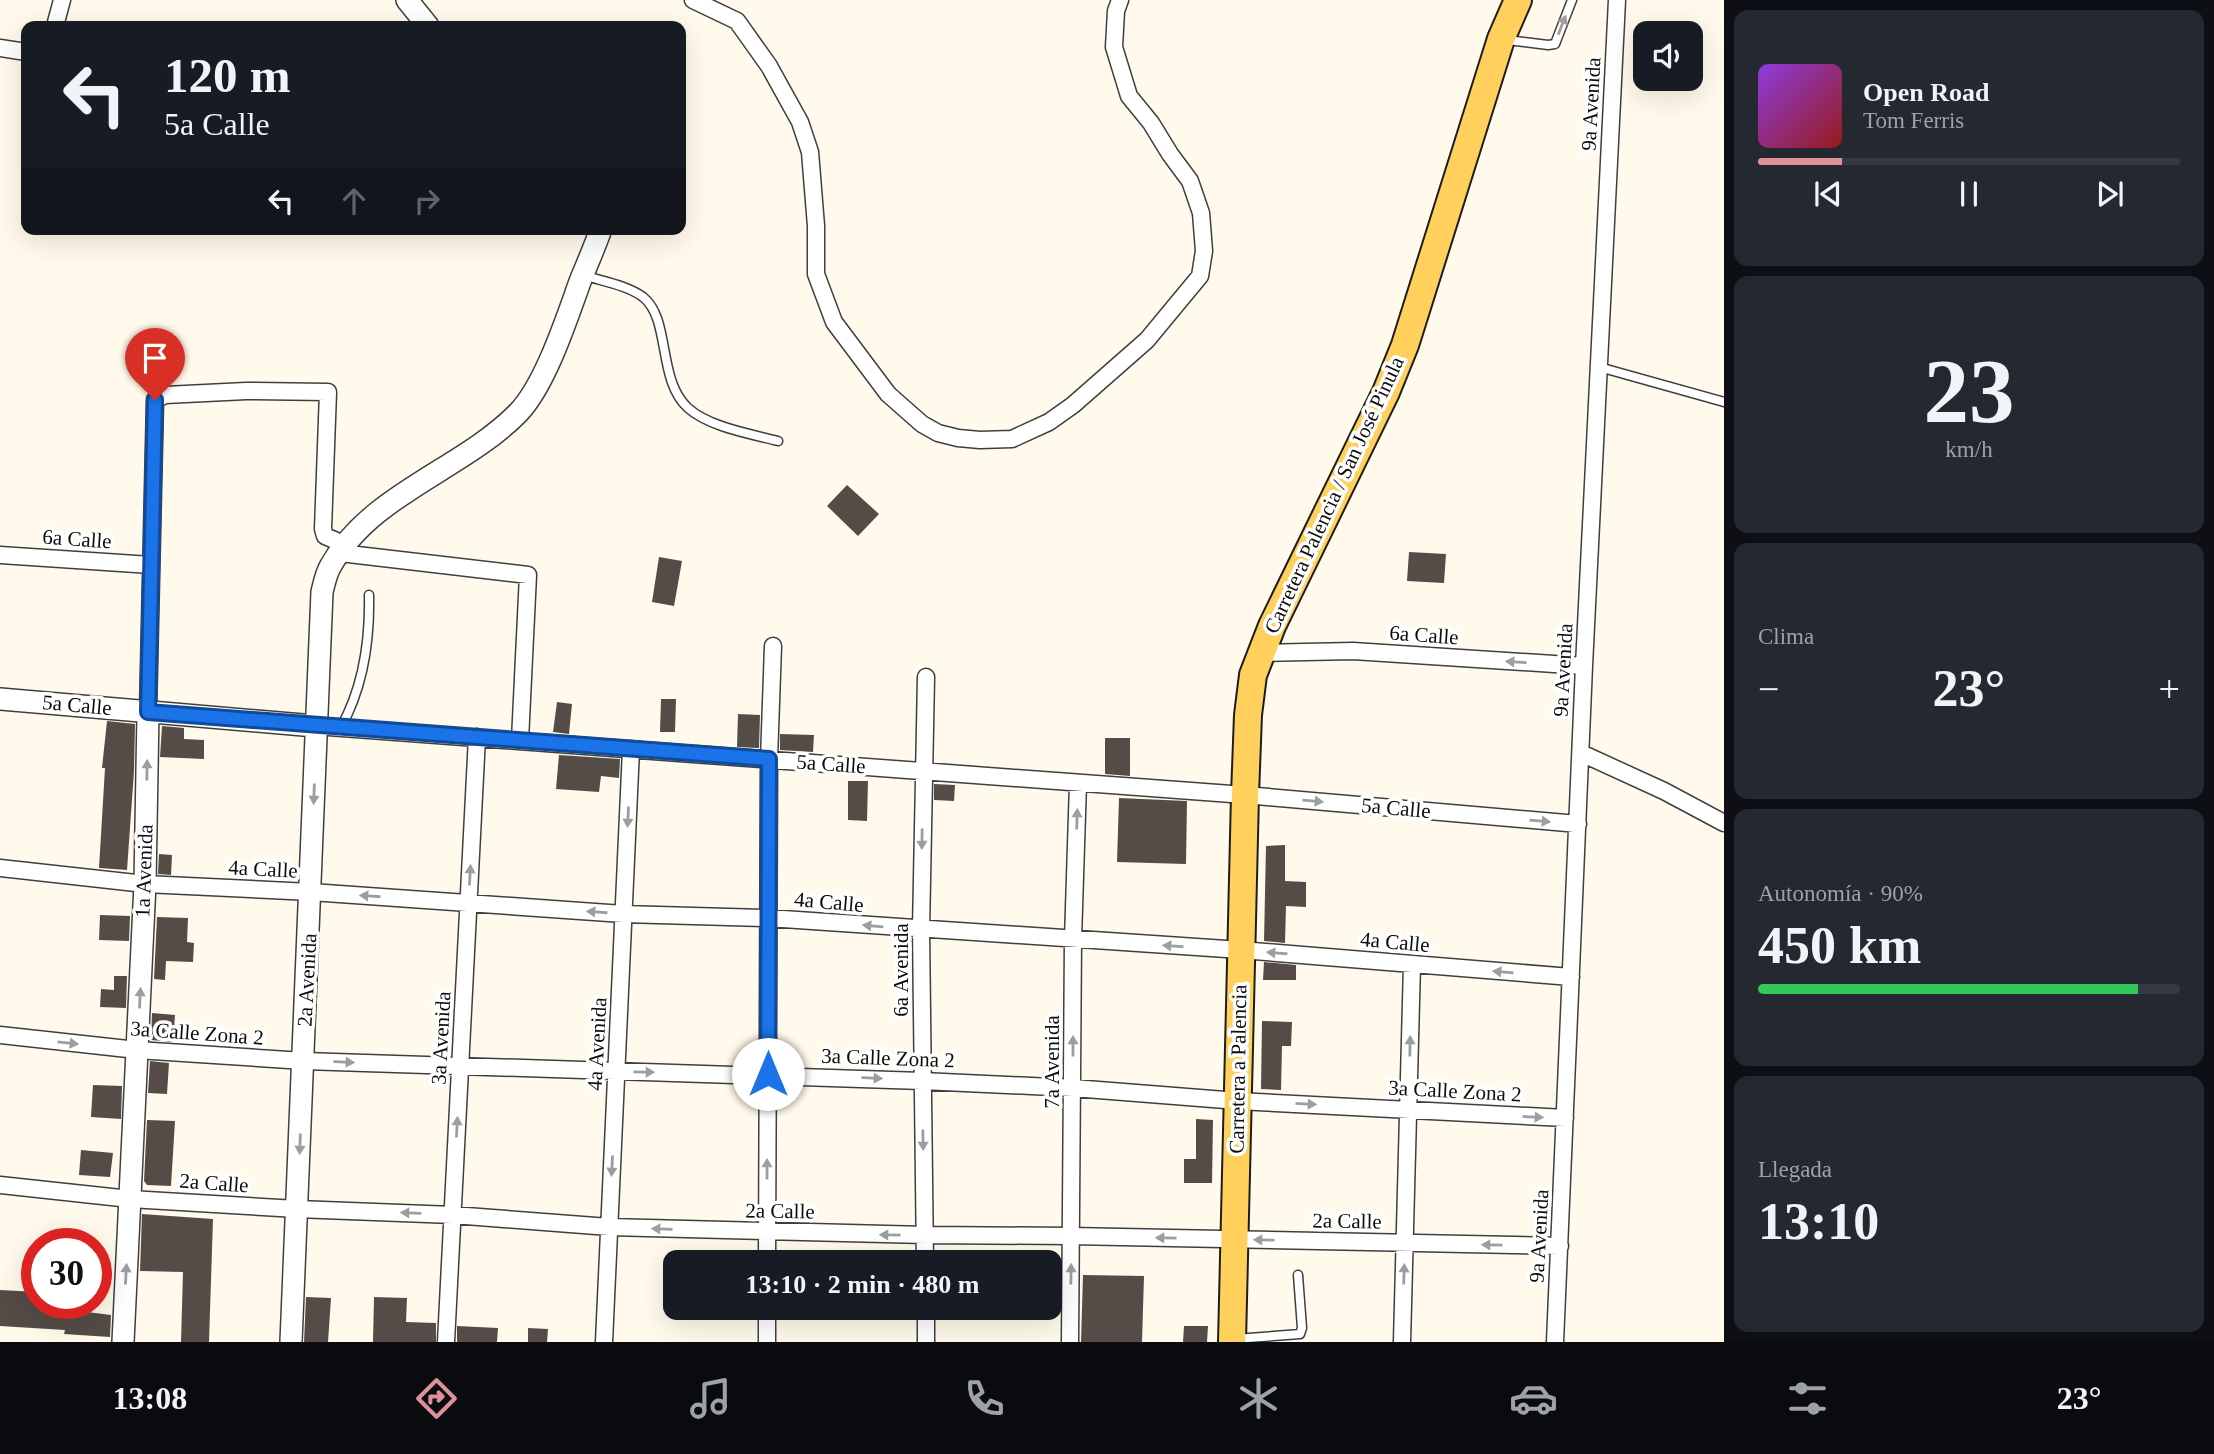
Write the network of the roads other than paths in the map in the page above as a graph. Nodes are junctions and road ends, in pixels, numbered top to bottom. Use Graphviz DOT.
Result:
graph roads {
  1 [pos="62,0"];
  2 [pos="407,0"];
  3 [pos="693,0"];
  4 [pos="1120,0"];
  5 [pos="1518,0"];
  6 [pos="1572,0"];
  7 [pos="1617,0"];
  8 [pos="56,21"];
  9 [pos="424,21"];
  10 [pos="1500,39"];
  11 [pos="0,48"];
  12 [pos="21,51"];
  13 [pos="599,235"];
  14 [pos="583,275"];
  15 [pos="1599,367"];
  16 [pos="1724,402"];
  17 [pos="778,441"];
  18 [pos="343,549"];
  19 [pos="0,555"];
  20 [pos="150,565"];
  21 [pos="369,595"];
  22 [pos="773,646"];
  23 [pos="1261,653"];
  24 [pos="1584,666"];
  25 [pos="926,677"];
  26 [pos="0,699"];
  27 [pos="148,712"];
  28 [pos="316,726"];
  29 [pos="341,727"];
  30 [pos="477,737"];
  31 [pos="520,740"];
  32 [pos="631,749"];
  33 [pos="1581,753"];
  34 [pos="769,759"];
  35 [pos="923,771"];
  36 [pos="1078,783"];
  37 [pos="1245,795"];
  38 [pos="1724,823"];
  39 [pos="1578,824"];
  40 [pos="0,868"];
  41 [pos="145,884"];
  42 [pos="311,892"];
  43 [pos="469,903"];
  44 [pos="623,914"];
  45 [pos="768,918"];
  46 [pos="922,930"];
  47 [pos="1073,939"];
  48 [pos="1241,950"];
  49 [pos="1412,964"];
  50 [pos="1571,977"];
  51 [pos="0,1035"];
  52 [pos="137,1050"];
  53 [pos="303,1061"];
  54 [pos="460,1066"];
  55 [pos="617,1071"];
  56 [pos="768,1074"];
  57 [pos="922,1081"];
  58 [pos="1073,1088"];
  59 [pos="1238,1101"];
  60 [pos="1408,1110"];
  61 [pos="1565,1118"];
  62 [pos="0,1185"];
  63 [pos="130,1199"];
  64 [pos="297,1209"];
  65 [pos="453,1215"];
  66 [pos="609,1227"];
  67 [pos="767,1232"];
  68 [pos="925,1235"];
  69 [pos="1071,1236"];
  70 [pos="1234,1240"];
  71 [pos="1405,1243"];
  72 [pos="1560,1246"];
  73 [pos="767,1250"];
  74 [pos="925,1250"];
  75 [pos="1298,1275"];
  76 [pos="767,1320"];
  77 [pos="926,1320"];
  78 [pos="1232,1341"];
  79 [pos="123,1342"];
  80 [pos="291,1342"];
  81 [pos="446,1342"];
  82 [pos="604,1342"];
  83 [pos="767,1342"];
  84 [pos="926,1342"];
  85 [pos="1070,1342"];
  86 [pos="1402,1342"];
  87 [pos="1555,1342"];
  1 -- 8 [label="street"];
  2 -- 9 [label="street"];
  3 -- 4 [label="street"];
  5 -- 10 [label="main road, Carretera Palencia / San José Pinula"];
  10 -- 6 [label="lane, one-way"];
  7 -- 15 [label="street, 9a Avenida"];
  10 -- 23 [label="main road, Carretera Palencia / San José Pinula"];
  11 -- 12 [label="street"];
  13 -- 14 [label="street, 2a Avenida"];
  14 -- 17 [label="lane"];
  14 -- 18 [label="street, 2a Avenida"];
  15 -- 16 [label="lane"];
  15 -- 24 [label="street, 9a Avenida"];
  18 -- 20 [label="street, 1a Avenida"];
  18 -- 28 [label="street, 2a Avenida"];
  18 -- 31 [label="street"];
  19 -- 20 [label="street, 6a Calle"];
  20 -- 27 [label="street, 1a Avenida"];
  21 -- 29 [label="lane"];
  22 -- 34 [label="street"];
  24 -- 23 [label="street, 6a Calle, one-way"];
  23 -- 37 [label="main road, Carretera Palencia / San José Pinula"];
  24 -- 33 [label="street, 9a Avenida"];
  25 -- 35 [label="street, 6a Avenida"];
  26 -- 27 [label="street, 5a Calle"];
  27 -- 28 [label="street, 5a Calle"];
  41 -- 27 [label="street, 1a Avenida, one-way"];
  28 -- 29 [label="street, 5a Calle"];
  28 -- 42 [label="street, 2a Avenida, one-way"];
  29 -- 30 [label="street, 5a Calle"];
  30 -- 31 [label="street, 5a Calle"];
  43 -- 30 [label="street, 3a Avenida, one-way"];
  31 -- 32 [label="street, 5a Calle"];
  32 -- 34 [label="street, 5a Calle"];
  32 -- 44 [label="street, 4a Avenida, one-way"];
  33 -- 38 [label="street"];
  33 -- 39 [label="street, 9a Avenida"];
  34 -- 35 [label="street, 5a Calle"];
  34 -- 45 [label="street"];
  35 -- 36 [label="street, 5a Calle"];
  35 -- 46 [label="street, 6a Avenida, one-way"];
  36 -- 37 [label="street, 5a Calle"];
  47 -- 36 [label="street, 7a Avenida, one-way"];
  37 -- 39 [label="street, 5a Calle, one-way"];
  37 -- 48 [label="main road, Carretera a Palencia"];
  39 -- 50 [label="street, 9a Avenida"];
  40 -- 41 [label="street, 4a Calle"];
  41 -- 42 [label="street, 4a Calle"];
  52 -- 41 [label="street, 1a Avenida, one-way"];
  43 -- 42 [label="street, 4a Calle, one-way"];
  42 -- 53 [label="street, 2a Avenida"];
  44 -- 43 [label="street, 4a Calle, one-way"];
  43 -- 54 [label="street, 3a Avenida"];
  44 -- 45 [label="street, 4a Calle"];
  44 -- 55 [label="street, 4a Avenida"];
  46 -- 45 [label="street, 4a Calle, one-way"];
  45 -- 56 [label="street"];
  46 -- 47 [label="street, 4a Calle"];
  46 -- 57 [label="street, 6a Avenida"];
  48 -- 47 [label="street, 4a Calle, one-way"];
  58 -- 47 [label="street, 7a Avenida, one-way"];
  49 -- 48 [label="street, 4a Calle, one-way"];
  48 -- 59 [label="main road, Carretera a Palencia"];
  50 -- 49 [label="street, 4a Calle, one-way"];
  60 -- 49 [label="street, one-way"];
  50 -- 61 [label="street, 9a Avenida"];
  51 -- 52 [label="street, 3a Calle Zona 2, one-way"];
  52 -- 53 [label="street, 3a Calle Zona 2"];
  52 -- 63 [label="street, 1a Avenida"];
  53 -- 54 [label="street, 3a Calle Zona 2, one-way"];
  53 -- 64 [label="street, 2a Avenida, one-way"];
  54 -- 55 [label="street, 3a Calle Zona 2"];
  65 -- 54 [label="street, 3a Avenida, one-way"];
  55 -- 56 [label="street, 3a Calle Zona 2, one-way"];
  55 -- 66 [label="street, 4a Avenida, one-way"];
  56 -- 57 [label="street, 3a Calle Zona 2, one-way"];
  67 -- 56 [label="street, one-way"];
  57 -- 58 [label="street, 3a Calle Zona 2"];
  57 -- 68 [label="street, 6a Avenida, one-way"];
  58 -- 59 [label="street, 3a Calle Zona 2"];
  58 -- 69 [label="street, 7a Avenida"];
  59 -- 60 [label="street, 3a Calle Zona 2, one-way"];
  59 -- 70 [label="main road, Carretera a Palencia"];
  60 -- 61 [label="street, 3a Calle Zona 2, one-way"];
  60 -- 71 [label="street"];
  61 -- 72 [label="street, 9a Avenida"];
  62 -- 63 [label="street, 2a Calle"];
  63 -- 64 [label="street, 2a Calle"];
  79 -- 63 [label="street, 1a Avenida, one-way"];
  65 -- 64 [label="street, 2a Calle, one-way"];
  64 -- 80 [label="street, 2a Avenida"];
  65 -- 66 [label="street, 2a Calle"];
  65 -- 81 [label="street, 3a Avenida"];
  67 -- 66 [label="street, 2a Calle, one-way"];
  66 -- 82 [label="street, 4a Avenida"];
  68 -- 67 [label="street, 2a Calle, one-way"];
  67 -- 73 [label="street"];
  68 -- 69 [label="street, 2a Calle"];
  68 -- 74 [label="street, 6a Avenida"];
  70 -- 69 [label="street, 2a Calle, one-way"];
  85 -- 69 [label="street, 7a Avenida, one-way"];
  71 -- 70 [label="street, 2a Calle, one-way"];
  70 -- 78 [label="main road, Carretera a Palencia"];
  72 -- 71 [label="street, 2a Calle, one-way"];
  86 -- 71 [label="street, one-way"];
  72 -- 87 [label="street, 9a Avenida"];
  75 -- 78 [label="lane"];
  76 -- 83 [label="street"];
  77 -- 84 [label="street"];
}
